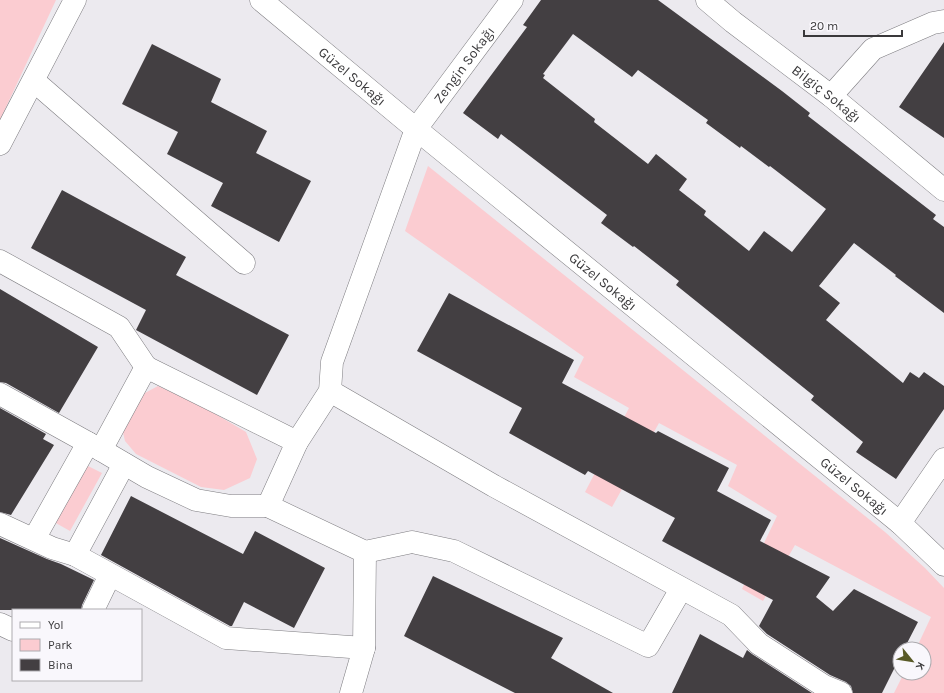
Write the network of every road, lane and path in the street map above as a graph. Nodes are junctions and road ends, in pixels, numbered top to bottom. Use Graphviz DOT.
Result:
graph roads {
  1 [pos="75,0"];
  2 [pos="261,0"];
  3 [pos="512,0"];
  4 [pos="707,0"];
  5 [pos="944,21"];
  6 [pos="34,81"];
  7 [pos="831,96"];
  8 [pos="416,129"];
  9 [pos="0,144"];
  10 [pos="944,190"];
  11 [pos="0,261"];
  12 [pos="244,263"];
  13 [pos="146,367"];
  14 [pos="330,391"];
  15 [pos="0,394"];
  16 [pos="297,442"];
  17 [pos="95,447"];
  18 [pos="944,459"];
  19 [pos="124,464"];
  20 [pos="268,506"];
  21 [pos="900,523"];
  22 [pos="0,524"];
  23 [pos="34,539"];
  24 [pos="365,552"];
  25 [pos="75,555"];
  26 [pos="944,565"];
  27 [pos="110,575"];
  28 [pos="681,588"];
  29 [pos="93,609"];
  30 [pos="0,624"];
  31 [pos="12,630"];
  32 [pos="364,648"];
  33 [pos="351,693"];
  34 [pos="841,693"];
  1 -- 6 [label="street"];
  2 -- 8 [label="street, Güzel Sokağı"];
  3 -- 8 [label="street, Zengin Sokağı"];
  4 -- 7 [label="street, Bilgiç Sokağı"];
  5 -- 7 [label="street"];
  6 -- 9 [label="street"];
  6 -- 12 [label="street"];
  7 -- 10 [label="street, Bilgiç Sokağı"];
  8 -- 14 [label="street, Zengin Sokağı"];
  8 -- 21 [label="street, Güzel Sokağı"];
  11 -- 13 [label="street"];
  13 -- 16 [label="street"];
  13 -- 17 [label="street"];
  14 -- 16 [label="street"];
  14 -- 28 [label="street"];
  15 -- 17 [label="street"];
  16 -- 20 [label="street"];
  17 -- 19 [label="street"];
  17 -- 23 [label="street"];
  18 -- 21 [label="street"];
  19 -- 20 [label="street"];
  19 -- 25 [label="street"];
  20 -- 24 [label="street"];
  21 -- 26 [label="street, Güzel Sokağı"];
  22 -- 23 [label="street"];
  23 -- 25 [label="street"];
  24 -- 28 [label="street"];
  24 -- 32 [label="street"];
  25 -- 27 [label="street"];
  27 -- 29 [label="street"];
  27 -- 32 [label="street"];
  28 -- 34 [label="street"];
  30 -- 31 [label="street"];
  32 -- 33 [label="street"];
}
